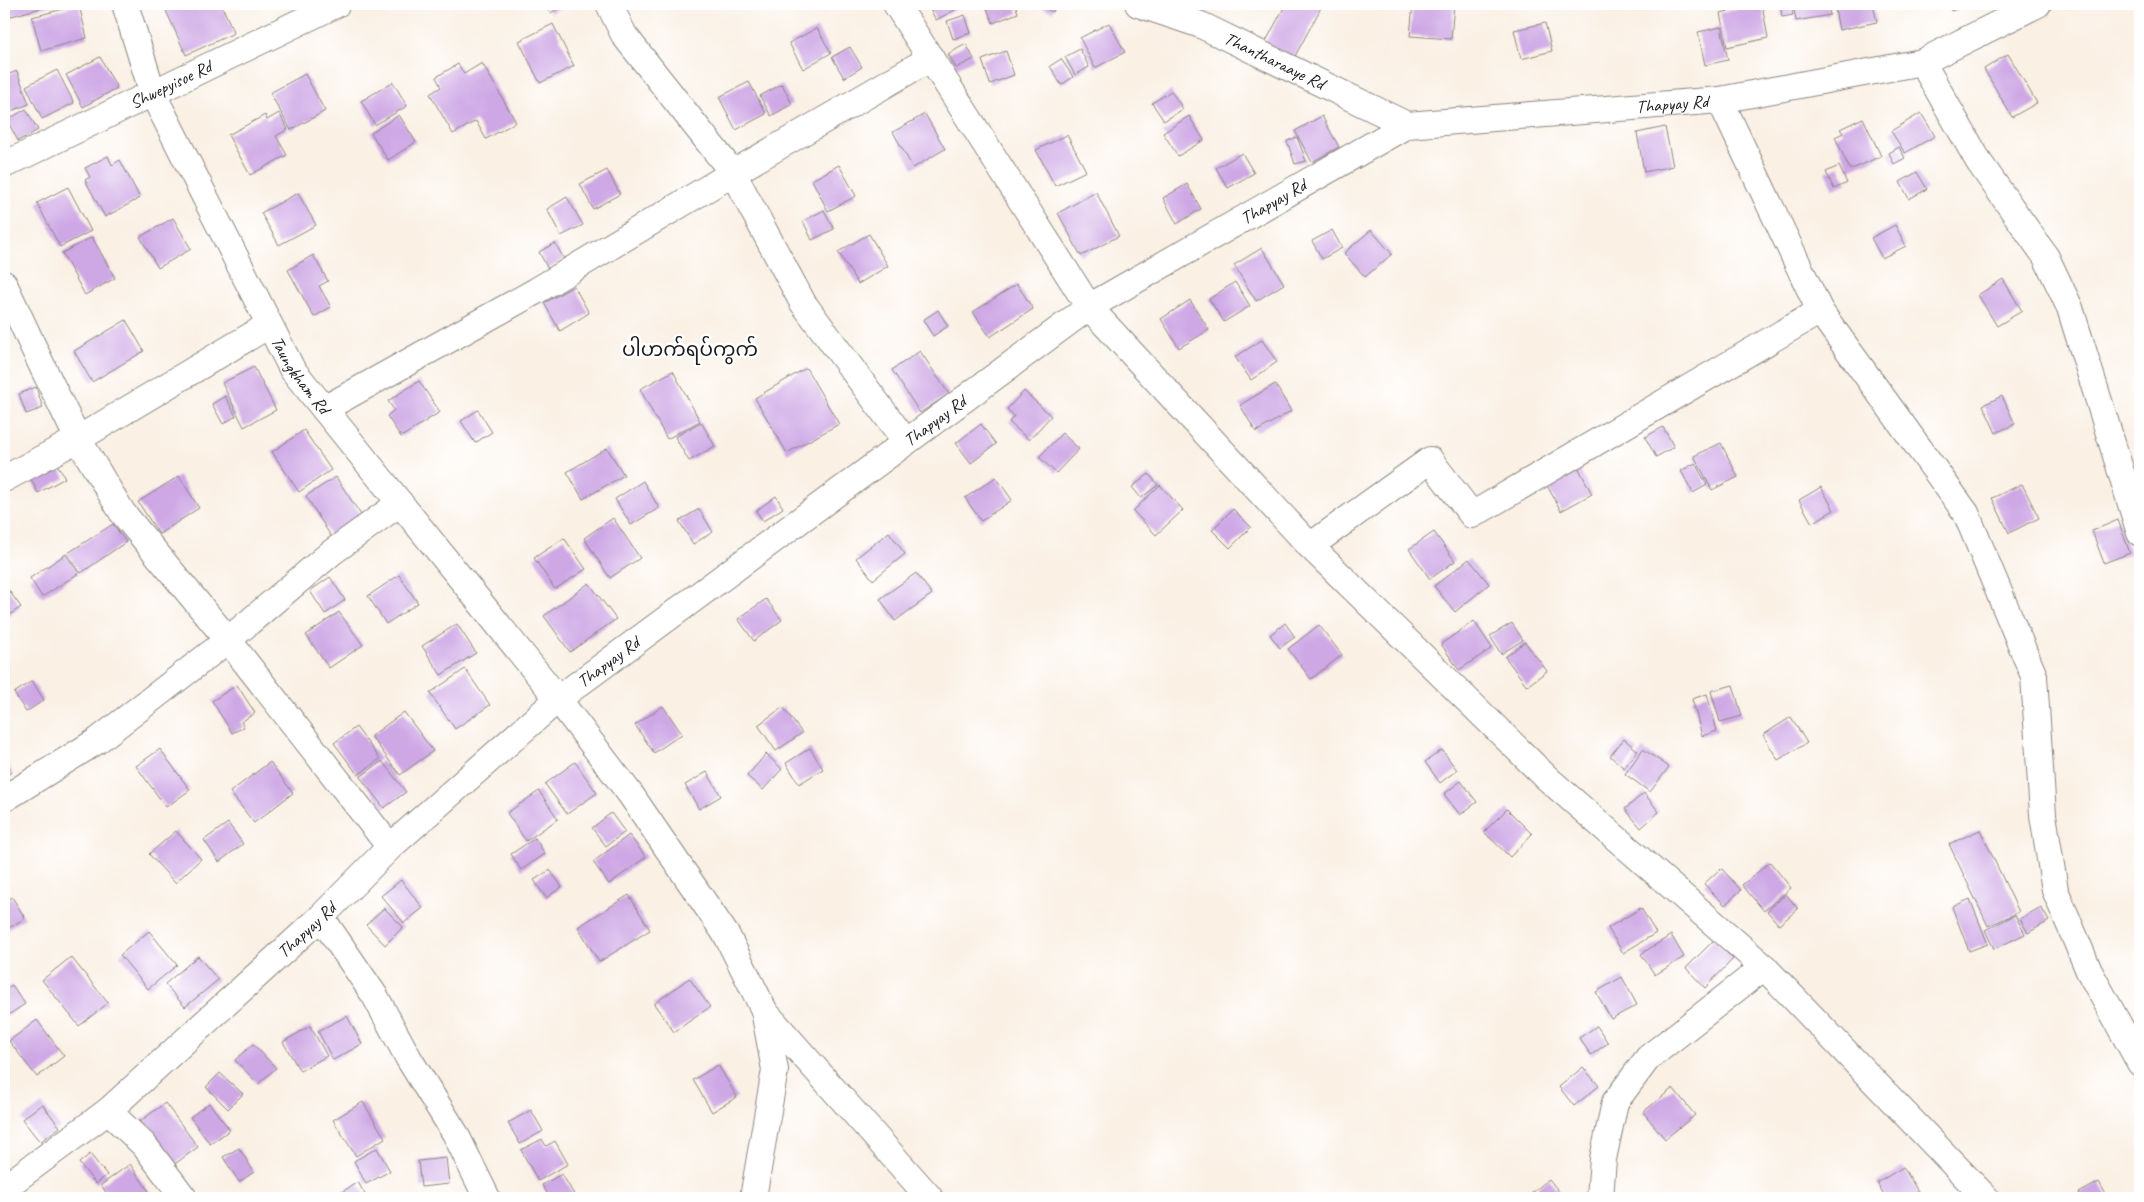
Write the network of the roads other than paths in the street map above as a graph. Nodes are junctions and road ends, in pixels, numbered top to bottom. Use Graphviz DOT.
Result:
graph roads {
  1 [pos="125,4"];
  2 [pos="337,4"];
  3 [pos="609,4"];
  4 [pos="896,4"];
  5 [pos="1138,4"];
  6 [pos="2038,4"];
  7 [pos="931,58"];
  8 [pos="1922,62"];
  9 [pos="153,94"];
  10 [pos="1720,100"];
  11 [pos="1407,125"];
  12 [pos="4,165"];
  13 [pos="733,173"];
  14 [pos="4,284"];
  15 [pos="1088,307"];
  16 [pos="1820,311"];
  17 [pos="269,325"];
  18 [pos="324,409"];
  19 [pos="78,439"];
  20 [pos="906,442"];
  21 [pos="4,479"];
  22 [pos="400,502"];
  23 [pos="2140,533"];
  24 [pos="1310,546"];
  25 [pos="228,640"];
  26 [pos="558,699"];
  27 [pos="4,799"];
  28 [pos="390,847"];
  29 [pos="321,917"];
  30 [pos="1764,967"];
  31 [pos="764,1010"];
  32 [pos="2140,1063"];
  33 [pos="108,1111"];
  34 [pos="4,1188"];
  35 [pos="184,1198"];
  36 [pos="487,1198"];
  37 [pos="753,1198"];
  38 [pos="930,1198"];
  39 [pos="1600,1198"];
  40 [pos="1986,1198"];
  1 -- 9 [label="street, Taungkham Rd"];
  2 -- 9 [label="street, Shwepyisoe Rd"];
  3 -- 13 [label="street"];
  4 -- 7 [label="street"];
  5 -- 11 [label="street, Thantharaaye Rd"];
  6 -- 8 [label="street, Thapyay Rd"];
  7 -- 13 [label="street"];
  7 -- 15 [label="street"];
  8 -- 10 [label="street, Thapyay Rd"];
  8 -- 23 [label="street"];
  9 -- 12 [label="street, Shwepyisoe Rd"];
  9 -- 17 [label="street, Taungkham Rd"];
  10 -- 11 [label="street, Thapyay Rd"];
  10 -- 16 [label="street"];
  11 -- 15 [label="street, Thapyay Rd"];
  13 -- 18 [label="street"];
  13 -- 20 [label="street"];
  14 -- 19 [label="street"];
  15 -- 20 [label="street, Thapyay Rd"];
  15 -- 24 [label="street"];
  16 -- 24 [label="street"];
  16 -- 32 [label="street"];
  17 -- 18 [label="street, Taungkham Rd"];
  17 -- 19 [label="street"];
  18 -- 22 [label="street, Taungkham Rd"];
  19 -- 21 [label="street"];
  19 -- 25 [label="street"];
  20 -- 26 [label="street, Thapyay Rd"];
  22 -- 25 [label="street"];
  22 -- 26 [label="street, Taungkham Rd"];
  24 -- 30 [label="street"];
  25 -- 27 [label="street"];
  25 -- 28 [label="street"];
  26 -- 28 [label="street, Thapyay Rd"];
  26 -- 31 [label="street, Taungkham Rd"];
  28 -- 29 [label="street, Thapyay Rd"];
  29 -- 33 [label="street, Thapyay Rd"];
  29 -- 36 [label="street"];
  30 -- 39 [label="street"];
  30 -- 40 [label="street"];
  31 -- 37 [label="street"];
  31 -- 38 [label="street"];
  33 -- 34 [label="street, Thapyay Rd"];
  33 -- 35 [label="street"];
}
